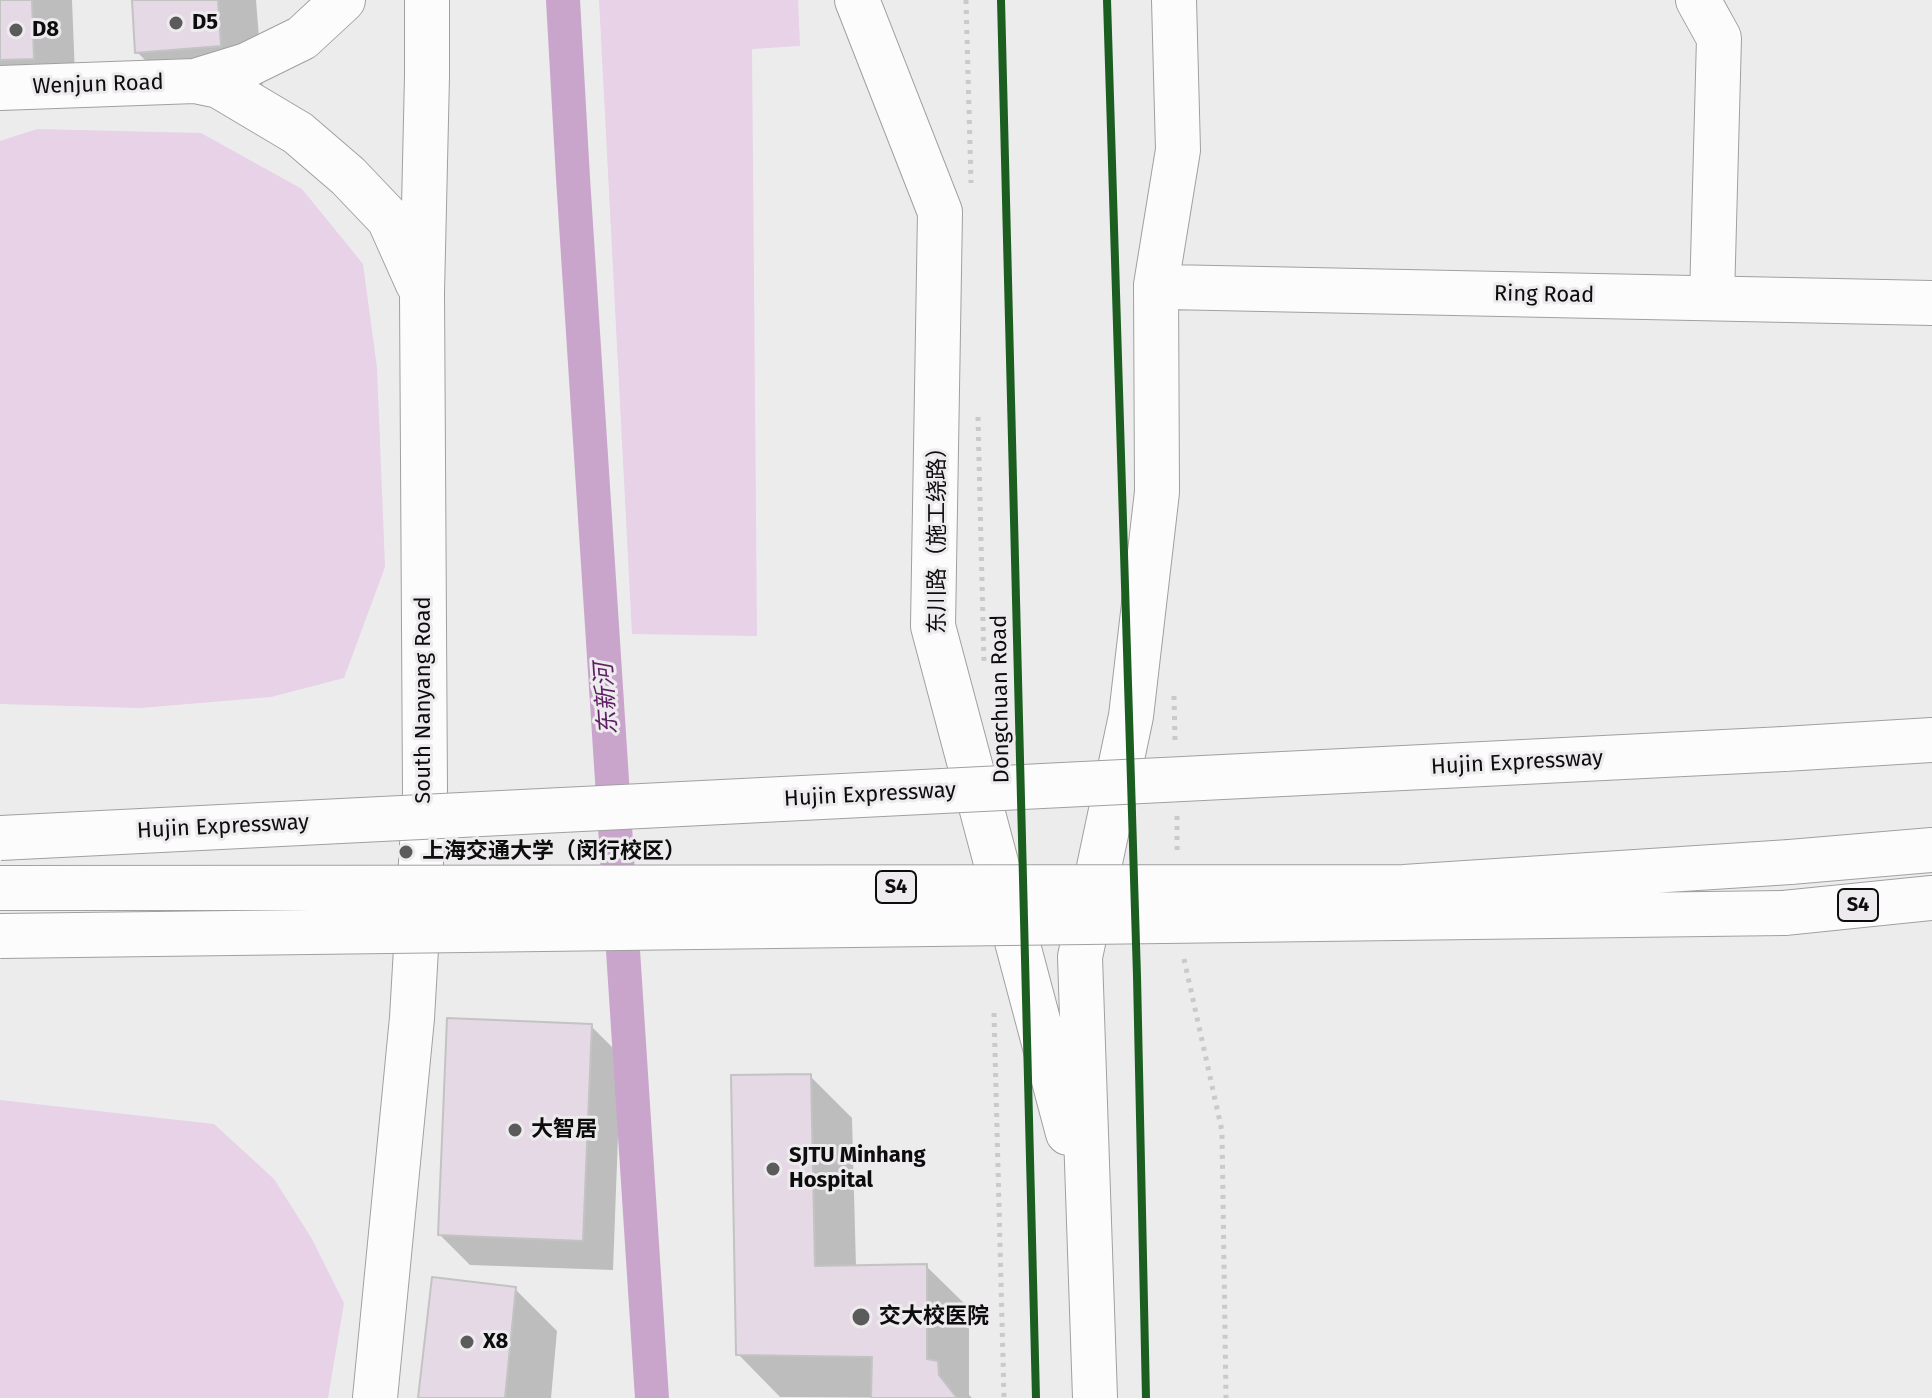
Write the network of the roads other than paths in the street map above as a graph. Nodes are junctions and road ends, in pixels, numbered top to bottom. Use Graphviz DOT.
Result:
graph roads {
  1 [pos="343,0"];
  2 [pos="427,0"];
  3 [pos="857,0"];
  4 [pos="1174,0"];
  5 [pos="1698,0"];
  6 [pos="195,81"];
  7 [pos="0,88"];
  8 [pos="1156,285"];
  9 [pos="422,293"];
  10 [pos="1712,298"];
  11 [pos="1932,303"];
  12 [pos="1932,740"];
  13 [pos="0,838"];
  14 [pos="1932,850"];
  15 [pos="0,888"];
  16 [pos="1932,898"];
  17 [pos="0,936"];
  18 [pos="1089,1209"];
  19 [pos="375,1398"];
  20 [pos="1095,1398"];
  1 -- 6 [label="main road, Wenjun Road"];
  2 -- 9 [label="main road, South Nanyang Road"];
  3 -- 18 [label="main road, 东川路（施工绕路）"];
  4 -- 8 [label="main road"];
  5 -- 10 [label="main road"];
  6 -- 7 [label="main road, Wenjun Road"];
  6 -- 9 [label="main road, Wenjun Road"];
  8 -- 10 [label="main road, Ring Road"];
  8 -- 18 [label="main road"];
  9 -- 19 [label="main road, South Nanyang Road"];
  10 -- 11 [label="main road, Ring Road"];
  12 -- 13 [label="main road, Hujin Expressway, bridge"];
  14 -- 15 [label="main road, S4, bridge"];
  16 -- 17 [label="main road, S4, bridge"];
  18 -- 20 [label="main road"];
}
